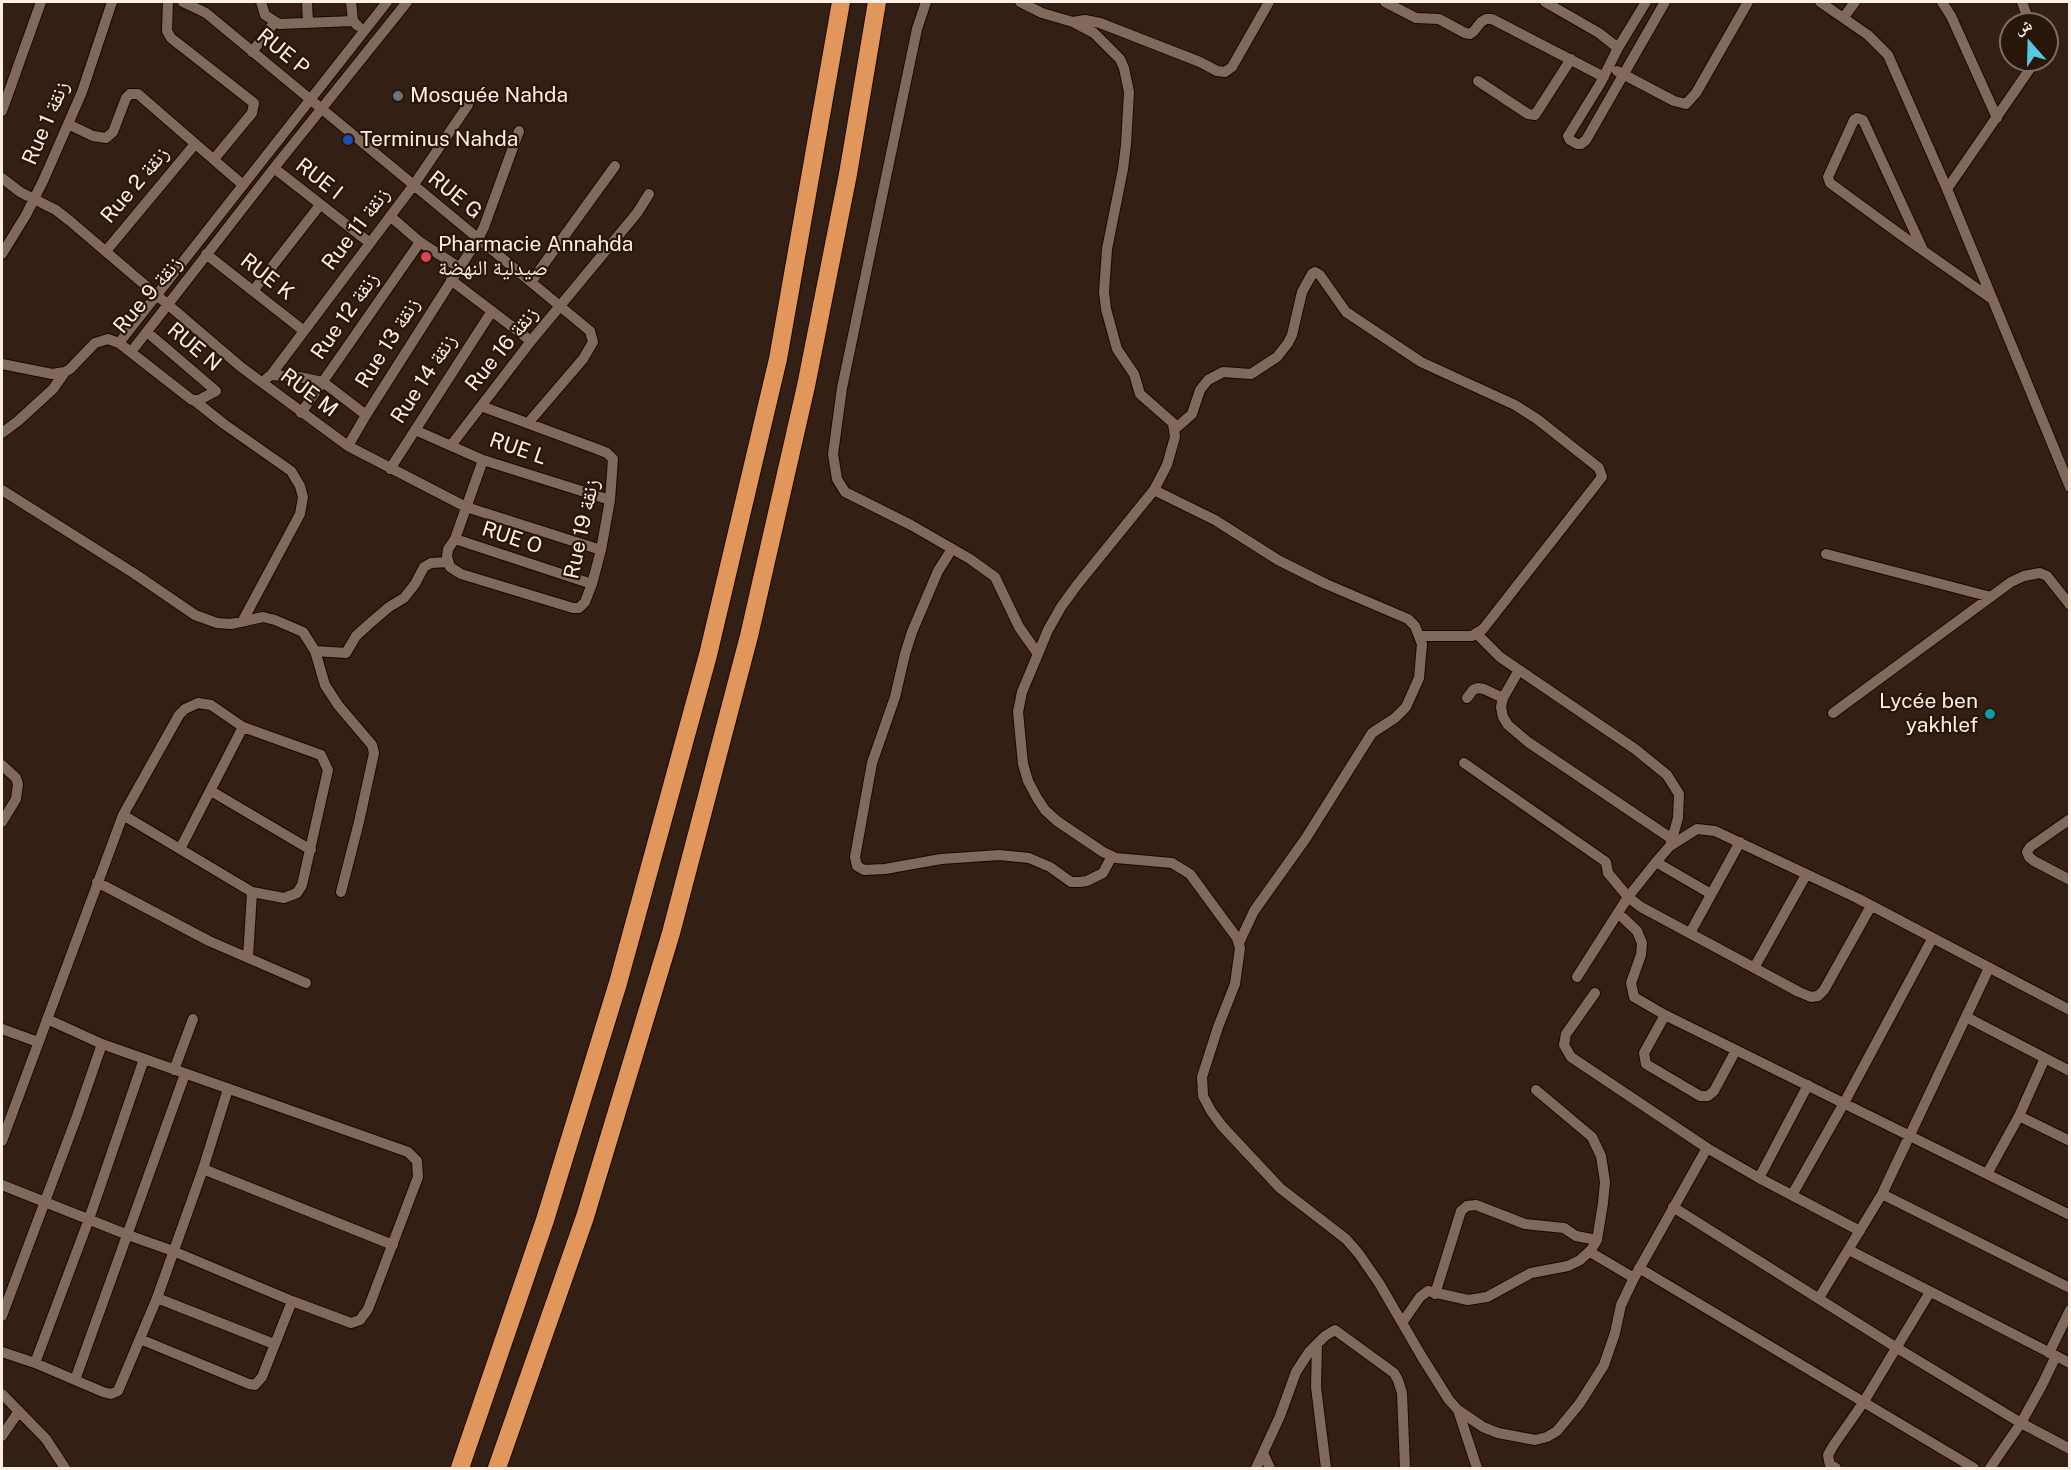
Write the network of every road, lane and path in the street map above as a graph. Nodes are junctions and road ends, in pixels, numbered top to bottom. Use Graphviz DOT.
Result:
graph roads {
  1 [pos="40,2"];
  2 [pos="112,2"];
  3 [pos="168,2"];
  4 [pos="183,2"];
  5 [pos="261,2"];
  6 [pos="307,2"];
  7 [pos="351,2"];
  8 [pos="387,2"];
  9 [pos="407,2"];
  10 [pos="841,2"];
  11 [pos="877,2"];
  12 [pos="926,2"];
  13 [pos="1020,2"];
  14 [pos="1269,2"];
  15 [pos="1385,2"];
  16 [pos="1545,2"];
  17 [pos="1646,2"];
  18 [pos="1665,2"];
  19 [pos="1748,2"];
  20 [pos="1820,2"];
  21 [pos="1854,2"];
  22 [pos="1942,2"];
  23 [pos="1844,17"];
  24 [pos="353,21"];
  25 [pos="1073,22"];
  26 [pos="274,23"];
  27 [pos="308,23"];
  28 [pos="364,31"];
  29 [pos="1121,31"];
  30 [pos="1104,41"];
  31 [pos="1618,48"];
  32 [pos="252,52"];
  33 [pos="1571,59"];
  34 [pos="1606,72"];
  35 [pos="2028,72"];
  36 [pos="1623,74"];
  37 [pos="1478,81"];
  38 [pos="311,100"];
  39 [pos="468,105"];
  40 [pos="323,109"];
  41 [pos="2,111"];
  42 [pos="1582,114"];
  43 [pos="1997,118"];
  44 [pos="1596,122"];
  45 [pos="68,124"];
  46 [pos="519,130"];
  47 [pos="356,136"];
  48 [pos="195,144"];
  49 [pos="214,159"];
  50 [pos="615,166"];
  51 [pos="274,168"];
  52 [pos="2,178"];
  53 [pos="243,185"];
  54 [pos="413,186"];
  55 [pos="1947,189"];
  56 [pos="649,194"];
  57 [pos="34,199"];
  58 [pos="320,205"];
  59 [pos="390,216"];
  60 [pos="478,239"];
  61 [pos="420,242"];
  62 [pos="370,243"];
  63 [pos="1923,250"];
  64 [pos="106,251"];
  65 [pos="2,254"];
  66 [pos="206,254"];
  67 [pos="460,268"];
  68 [pos="451,280"];
  69 [pos="531,282"];
  70 [pos="253,291"];
  71 [pos="157,295"];
  72 [pos="1992,299"];
  73 [pos="169,304"];
  74 [pos="562,306"];
  75 [pos="492,310"];
  76 [pos="304,331"];
  77 [pos="147,332"];
  78 [pos="531,342"];
  79 [pos="119,343"];
  80 [pos="131,352"];
  81 [pos="2,364"];
  82 [pos="65,372"];
  83 [pos="267,379"];
  84 [pos="323,382"];
  85 [pos="191,399"];
  86 [pos="481,406"];
  87 [pos="301,413"];
  88 [pos="366,415"];
  89 [pos="529,422"];
  90 [pos="1175,429"];
  91 [pos="415,430"];
  92 [pos="2,433"];
  93 [pos="452,444"];
  94 [pos="348,446"];
  95 [pos="483,460"];
  96 [pos="390,469"];
  97 [pos="2070,487"];
  98 [pos="2,490"];
  99 [pos="1154,490"];
  100 [pos="610,500"];
  101 [pos="466,507"];
  102 [pos="455,539"];
  103 [pos="952,549"];
  104 [pos="601,550"];
  105 [pos="1826,554"];
  106 [pos="448,562"];
  107 [pos="592,584"];
  108 [pos="1991,597"];
  109 [pos="2070,605"];
  110 [pos="242,622"];
  111 [pos="1476,633"];
  112 [pos="1420,636"];
  113 [pos="315,651"];
  114 [pos="1038,654"];
  115 [pos="1519,670"];
  116 [pos="1467,698"];
  117 [pos="1503,698"];
  118 [pos="1833,713"];
  119 [pos="243,727"];
  120 [pos="1464,763"];
  121 [pos="2,765"];
  122 [pos="211,791"];
  123 [pos="123,815"];
  124 [pos="2070,819"];
  125 [pos="2,822"];
  126 [pos="1671,842"];
  127 [pos="1740,842"];
  128 [pos="180,849"];
  129 [pos="311,850"];
  130 [pos="1112,856"];
  131 [pos="1656,862"];
  132 [pos="1806,874"];
  133 [pos="2070,880"];
  134 [pos="96,882"];
  135 [pos="252,892"];
  136 [pos="341,892"];
  137 [pos="1711,894"];
  138 [pos="1628,897"];
  139 [pos="1871,906"];
  140 [pos="1618,913"];
  141 [pos="1690,933"];
  142 [pos="1932,939"];
  143 [pos="1239,943"];
  144 [pos="248,958"];
  145 [pos="1754,968"];
  146 [pos="1989,968"];
  147 [pos="1577,977"];
  148 [pos="306,982"];
  149 [pos="1595,993"];
  150 [pos="2070,1010"];
  151 [pos="1665,1015"];
  152 [pos="1966,1017"];
  153 [pos="46,1019"];
  154 [pos="193,1019"];
  155 [pos="2,1029"];
  156 [pos="38,1042"];
  157 [pos="102,1044"];
  158 [pos="1736,1050"];
  159 [pos="2044,1058"];
  160 [pos="144,1059"];
  161 [pos="174,1070"];
  162 [pos="2070,1071"];
  163 [pos="186,1074"];
  164 [pos="1808,1085"];
  165 [pos="228,1089"];
  166 [pos="1536,1090"];
  167 [pos="1844,1103"];
  168 [pos="2019,1116"];
  169 [pos="1911,1136"];
  170 [pos="2,1141"];
  171 [pos="2070,1141"];
  172 [pos="1707,1148"];
  173 [pos="203,1169"];
  174 [pos="1988,1174"];
  175 [pos="1759,1178"];
  176 [pos="2,1185"];
  177 [pos="1882,1194"];
  178 [pos="1792,1195"];
  179 [pos="45,1202"];
  180 [pos="1673,1207"];
  181 [pos="2070,1215"];
  182 [pos="89,1219"];
  183 [pos="1860,1230"];
  184 [pos="128,1235"];
  185 [pos="1597,1240"];
  186 [pos="393,1245"];
  187 [pos="1849,1250"];
  188 [pos="173,1251"];
  189 [pos="1590,1252"];
  190 [pos="1636,1273"];
  191 [pos="2070,1288"];
  192 [pos="1930,1292"];
  193 [pos="1435,1294"];
  194 [pos="157,1298"];
  195 [pos="1819,1298"];
  196 [pos="292,1301"];
  197 [pos="2070,1310"];
  198 [pos="2,1316"];
  199 [pos="1402,1323"];
  200 [pos="140,1339"];
  201 [pos="274,1344"];
  202 [pos="1317,1345"];
  203 [pos="1898,1348"];
  204 [pos="2,1352"];
  205 [pos="2052,1355"];
  206 [pos="35,1363"];
  207 [pos="2070,1363"];
  208 [pos="75,1380"];
  209 [pos="2,1394"];
  210 [pos="1863,1403"];
  211 [pos="1458,1410"];
  212 [pos="19,1411"];
  213 [pos="2021,1423"];
  214 [pos="2,1436"];
  215 [pos="2070,1449"];
  216 [pos="1263,1453"];
  217 [pos="65,1468"];
  218 [pos="460,1468"];
  219 [pos="497,1468"];
  220 [pos="1256,1468"];
  221 [pos="1270,1468"];
  222 [pos="1326,1468"];
  223 [pos="1405,1468"];
  224 [pos="1477,1468"];
  225 [pos="1836,1468"];
  226 [pos="1974,1468"];
  227 [pos="1990,1468"];
  1 -- 41 [label="street"];
  2 -- 45 [label="street, Rue 1 زنقة"];
  3 -- 49 [label="street"];
  4 -- 32 [label="street, RUE P"];
  5 -- 26 [label="street"];
  6 -- 27 [label="street"];
  7 -- 24 [label="street"];
  8 -- 28 [label="street, Rue 9 زنقة"];
  9 -- 40 [label="street, Rue 9 زنقة"];
  10 -- 218 [label="highway"];
  11 -- 219 [label="highway"];
  12 -- 103 [label="street"];
  13 -- 25 [label="street"];
  14 -- 29 [label="street"];
  15 -- 33 [label="street"];
  16 -- 31 [label="street"];
  17 -- 31 [label="street"];
  18 -- 36 [label="street"];
  19 -- 36 [label="street"];
  20 -- 23 [label="street"];
  21 -- 23 [label="street"];
  22 -- 43 [label="street"];
  23 -- 55 [label="street"];
  24 -- 27 [label="street"];
  24 -- 28 [label="street"];
  25 -- 29 [label="street"];
  25 -- 30 [label="street"];
  26 -- 27 [label="street"];
  26 -- 32 [label="street"];
  28 -- 38 [label="street, Rue 9 زنقة"];
  29 -- 30 [label="street"];
  30 -- 90 [label="street"];
  31 -- 34 [label="street"];
  32 -- 38 [label="street, RUE P"];
  33 -- 34 [label="street"];
  33 -- 37 [label="street"];
  34 -- 36 [label="street"];
  34 -- 42 [label="street"];
  35 -- 43 [label="street"];
  36 -- 44 [label="street"];
  38 -- 40 [label="street, RUE P"];
  38 -- 53 [label="street, Rue 9 زنقة"];
  39 -- 54 [label="street, Rue 11 زنقة"];
  40 -- 47 [label="street, RUE P"];
  40 -- 51 [label="street, Rue 9 زنقة"];
  42 -- 44 [label="street"];
  42 -- 44 [label="street"];
  43 -- 55 [label="street"];
  45 -- 48 [label="street"];
  45 -- 57 [label="street, Rue 1 زنقة"];
  46 -- 60 [label="street, Rue 13 زنقة"];
  47 -- 54 [label="street, RUE G"];
  48 -- 49 [label="street"];
  48 -- 64 [label="street, Rue 2 زنقة"];
  49 -- 53 [label="street"];
  50 -- 69 [label="street"];
  51 -- 58 [label="street, RUE I"];
  51 -- 66 [label="street, Rue 9 زنقة"];
  52 -- 57 [label="street"];
  53 -- 71 [label="street, Rue 9 زنقة"];
  54 -- 59 [label="street, Rue 11 زنقة"];
  54 -- 60 [label="street, RUE G"];
  55 -- 72 [label="street"];
  56 -- 74 [label="street, Rue 16 زنقة"];
  57 -- 64 [label="street, RUE M"];
  57 -- 65 [label="street, Rue 1 زنقة"];
  58 -- 62 [label="street, RUE I"];
  58 -- 70 [label="street"];
  59 -- 61 [label="street"];
  59 -- 62 [label="street, Rue 11 زنقة"];
  60 -- 67 [label="street, Rue 13 زنقة"];
  60 -- 69 [label="street, RUE G"];
  61 -- 67 [label="street"];
  61 -- 84 [label="street, Rue 12 زنقة"];
  62 -- 76 [label="street, Rue 11 زنقة"];
  63 -- 63 [label="street"];
  63 -- 72 [label="street"];
  64 -- 71 [label="street, RUE M"];
  66 -- 70 [label="street, RUE K"];
  66 -- 73 [label="street, Rue 9 زنقة"];
  67 -- 68 [label="street, Rue 13 زنقة"];
  68 -- 75 [label="street"];
  68 -- 88 [label="street, Rue 13 زنقة"];
  69 -- 74 [label="street, RUE G"];
  70 -- 76 [label="street, RUE K"];
  71 -- 73 [label="street, RUE M"];
  71 -- 79 [label="street, Rue 9 زنقة"];
  72 -- 97 [label="street"];
  73 -- 77 [label="street, Rue 9 زنقة"];
  73 -- 83 [label="street, RUE M"];
  74 -- 78 [label="street, Rue 16 زنقة"];
  74 -- 89 [label="street, RUE G"];
  75 -- 78 [label="street"];
  75 -- 91 [label="street, Rue 14 زنقة"];
  76 -- 83 [label="street, Rue 11 زنقة"];
  77 -- 80 [label="street, Rue 9 زنقة"];
  77 -- 85 [label="street, RUE N"];
  78 -- 86 [label="street, Rue 16 زنقة"];
  79 -- 80 [label="street, Rue 9 زنقة"];
  79 -- 82 [label="street"];
  80 -- 85 [label="street"];
  81 -- 82 [label="street"];
  82 -- 92 [label="street"];
  83 -- 84 [label="street"];
  83 -- 87 [label="street, RUE M"];
  84 -- 87 [label="street, Rue 12 زنقة"];
  84 -- 88 [label="street"];
  85 -- 110 [label="street"];
  86 -- 89 [label="street"];
  86 -- 93 [label="street, Rue 16 زنقة"];
  87 -- 94 [label="street, RUE M"];
  88 -- 94 [label="street, Rue 13 زنقة"];
  89 -- 100 [label="street, Rue 19 زنقة"];
  90 -- 99 [label="street"];
  90 -- 111 [label="street"];
  91 -- 93 [label="street, RUE L"];
  91 -- 96 [label="street, Rue 14 زنقة"];
  93 -- 95 [label="street, RUE L"];
  94 -- 96 [label="street, RUE M"];
  95 -- 100 [label="street, RUE L"];
  95 -- 101 [label="street"];
  96 -- 101 [label="street, RUE M"];
  98 -- 110 [label="street"];
  99 -- 112 [label="street"];
  99 -- 114 [label="street"];
  100 -- 104 [label="street, Rue 19 زنقة"];
  101 -- 102 [label="street"];
  101 -- 104 [label="street, RUE M"];
  102 -- 106 [label="street"];
  102 -- 107 [label="street, RUE O"];
  103 -- 114 [label="street"];
  103 -- 130 [label="street"];
  104 -- 107 [label="street, Rue 19 زنقة"];
  105 -- 108 [label="street"];
  106 -- 107 [label="street, Rue 19 زنقة"];
  106 -- 113 [label="street"];
  108 -- 109 [label="street"];
  108 -- 118 [label="street"];
  110 -- 113 [label="street"];
  111 -- 112 [label="street"];
  111 -- 115 [label="street"];
  112 -- 143 [label="street"];
  113 -- 136 [label="street"];
  114 -- 130 [label="street"];
  115 -- 117 [label="street"];
  115 -- 126 [label="street"];
  116 -- 117 [label="street"];
  117 -- 126 [label="street"];
  119 -- 122 [label="street"];
  119 -- 123 [label="street"];
  119 -- 129 [label="street"];
  120 -- 138 [label="street"];
  121 -- 125 [label="street"];
  122 -- 128 [label="street"];
  122 -- 129 [label="street"];
  123 -- 128 [label="street"];
  123 -- 134 [label="street"];
  124 -- 133 [label="street"];
  126 -- 127 [label="street"];
  126 -- 131 [label="street"];
  127 -- 132 [label="street"];
  127 -- 137 [label="street"];
  128 -- 135 [label="street"];
  129 -- 135 [label="street"];
  130 -- 143 [label="street"];
  131 -- 137 [label="street"];
  131 -- 138 [label="street"];
  132 -- 139 [label="street"];
  132 -- 145 [label="street"];
  134 -- 144 [label="street"];
  134 -- 153 [label="street"];
  135 -- 144 [label="street"];
  137 -- 141 [label="street"];
  138 -- 140 [label="street"];
  138 -- 141 [label="street"];
  139 -- 142 [label="street"];
  139 -- 145 [label="street"];
  140 -- 147 [label="street"];
  140 -- 151 [label="street"];
  141 -- 145 [label="street"];
  142 -- 146 [label="street"];
  142 -- 167 [label="street"];
  143 -- 199 [label="street"];
  144 -- 148 [label="street"];
  146 -- 150 [label="street"];
  146 -- 152 [label="street"];
  149 -- 172 [label="street"];
  151 -- 158 [label="street"];
  151 -- 158 [label="street"];
  152 -- 159 [label="street"];
  152 -- 169 [label="street"];
  153 -- 156 [label="street"];
  153 -- 157 [label="street"];
  154 -- 161 [label="street"];
  155 -- 156 [label="street"];
  156 -- 170 [label="street"];
  157 -- 160 [label="street"];
  157 -- 179 [label="street"];
  158 -- 164 [label="street"];
  159 -- 162 [label="street"];
  159 -- 168 [label="street"];
  160 -- 161 [label="street"];
  160 -- 182 [label="street"];
  161 -- 163 [label="street"];
  163 -- 165 [label="street"];
  163 -- 184 [label="street"];
  164 -- 167 [label="street"];
  164 -- 175 [label="street"];
  165 -- 173 [label="street"];
  165 -- 186 [label="street"];
  166 -- 185 [label="street"];
  167 -- 169 [label="street"];
  167 -- 178 [label="street"];
  168 -- 171 [label="street"];
  168 -- 174 [label="street"];
  169 -- 174 [label="street"];
  169 -- 177 [label="street"];
  172 -- 175 [label="street"];
  172 -- 180 [label="street"];
  173 -- 186 [label="street"];
  173 -- 188 [label="street"];
  174 -- 181 [label="street"];
  175 -- 178 [label="street"];
  176 -- 179 [label="street"];
  177 -- 183 [label="street"];
  177 -- 191 [label="street"];
  178 -- 183 [label="street"];
  179 -- 182 [label="street"];
  179 -- 198 [label="street"];
  180 -- 190 [label="street"];
  180 -- 195 [label="street"];
  182 -- 184 [label="street"];
  182 -- 206 [label="street"];
  183 -- 187 [label="street"];
  184 -- 188 [label="street"];
  184 -- 208 [label="street"];
  185 -- 189 [label="street"];
  185 -- 193 [label="street"];
  186 -- 196 [label="street"];
  187 -- 192 [label="street"];
  187 -- 195 [label="street"];
  188 -- 194 [label="street"];
  188 -- 196 [label="street"];
  189 -- 190 [label="street"];
  189 -- 193 [label="street"];
  190 -- 210 [label="street"];
  190 -- 211 [label="street"];
  192 -- 203 [label="street"];
  192 -- 205 [label="street"];
  193 -- 199 [label="street"];
  194 -- 200 [label="street"];
  194 -- 201 [label="street"];
  195 -- 203 [label="street"];
  196 -- 201 [label="street"];
  197 -- 205 [label="street"];
  199 -- 211 [label="street"];
  200 -- 201 [label="street"];
  200 -- 208 [label="street"];
  202 -- 216 [label="street"];
  202 -- 222 [label="street"];
  202 -- 223 [label="street"];
  203 -- 210 [label="street"];
  203 -- 213 [label="street"];
  204 -- 206 [label="street"];
  205 -- 207 [label="street"];
  205 -- 213 [label="street"];
  206 -- 208 [label="street"];
  209 -- 212 [label="street"];
  210 -- 225 [label="street"];
  210 -- 226 [label="street"];
  211 -- 224 [label="street"];
  212 -- 214 [label="street"];
  212 -- 217 [label="street"];
  213 -- 215 [label="street"];
  213 -- 227 [label="street"];
  216 -- 220 [label="street"];
  216 -- 221 [label="street"];
}
